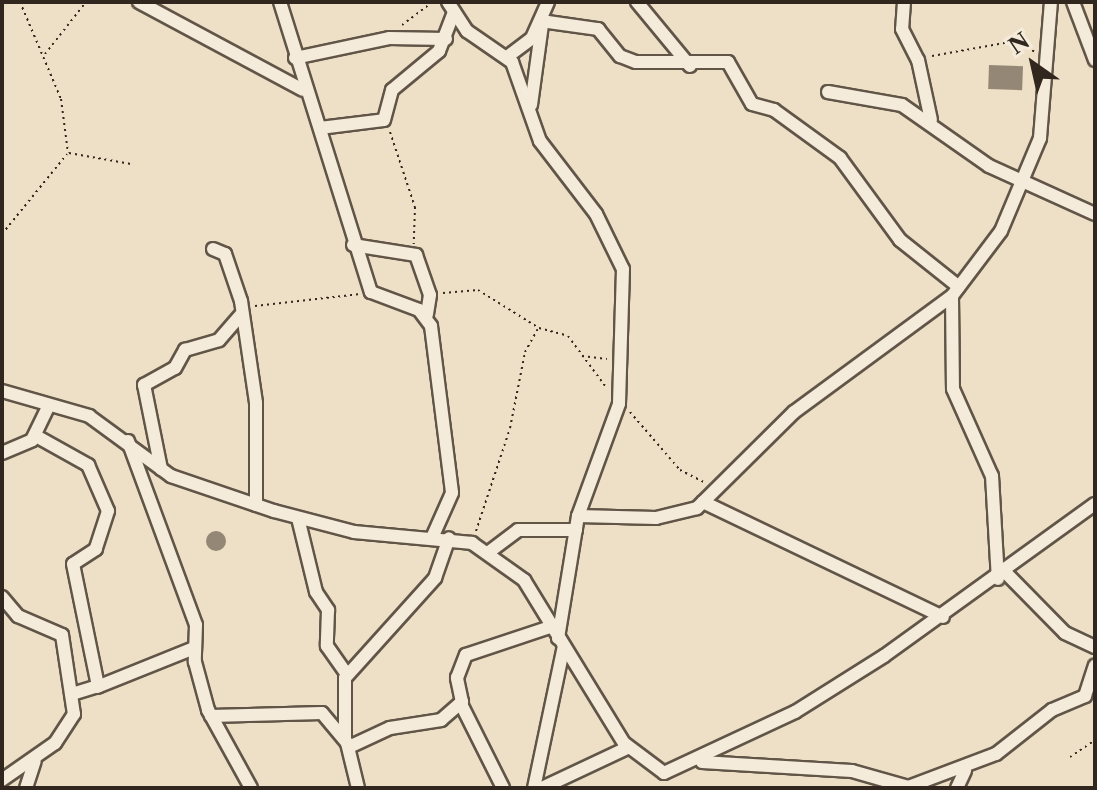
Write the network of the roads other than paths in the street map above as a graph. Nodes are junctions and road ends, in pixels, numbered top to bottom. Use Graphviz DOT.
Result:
graph roads {
  1 [pos="139,2"];
  2 [pos="280,2"];
  3 [pos="548,2"];
  4 [pos="637,2"];
  5 [pos="904,2"];
  6 [pos="1051,2"];
  7 [pos="1073,2"];
  8 [pos="451,7"];
  9 [pos="542,23"];
  10 [pos="446,39"];
  11 [pos="507,57"];
  12 [pos="295,58"];
  13 [pos="1095,60"];
  14 [pos="690,66"];
  15 [pos="303,90"];
  16 [pos="828,92"];
  17 [pos="530,113"];
  18 [pos="931,120"];
  19 [pos="320,128"];
  20 [pos="1023,182"];
  21 [pos="1092,210"];
  22 [pos="353,245"];
  23 [pos="213,249"];
  24 [pos="956,292"];
  25 [pos="242,314"];
  26 [pos="427,315"];
  27 [pos="2,391"];
  28 [pos="47,409"];
  29 [pos="36,436"];
  30 [pos="128,441"];
  31 [pos="2,453"];
  32 [pos="161,469"];
  33 [pos="703,502"];
  34 [pos="1095,504"];
  35 [pos="256,505"];
  36 [pos="578,516"];
  37 [pos="298,518"];
  38 [pos="576,530"];
  39 [pos="432,538"];
  40 [pos="449,538"];
  41 [pos="489,552"];
  42 [pos="1002,576"];
  43 [pos="2,597"];
  44 [pos="943,617"];
  45 [pos="557,637"];
  46 [pos="1095,647"];
  47 [pos="194,648"];
  48 [pos="1095,666"];
  49 [pos="347,675"];
  50 [pos="97,687"];
  51 [pos="71,694"];
  52 [pos="461,704"];
  53 [pos="211,716"];
  54 [pos="347,743"];
  55 [pos="627,748"];
  56 [pos="35,761"];
  57 [pos="699,762"];
  58 [pos="965,771"];
  59 [pos="2,780"];
  60 [pos="26,788"];
  61 [pos="251,788"];
  62 [pos="358,788"];
  63 [pos="503,788"];
  64 [pos="534,788"];
  65 [pos="542,788"];
  66 [pos="957,788"];
  1 -- 15 [label="street"];
  2 -- 12 [label="street"];
  3 -- 9 [label="street"];
  4 -- 14 [label="street"];
  5 -- 18 [label="street"];
  6 -- 20 [label="street"];
  7 -- 13 [label="street"];
  8 -- 10 [label="street"];
  8 -- 11 [label="street"];
  9 -- 11 [label="street"];
  9 -- 14 [label="street"];
  9 -- 17 [label="street"];
  10 -- 12 [label="street"];
  10 -- 19 [label="street"];
  11 -- 17 [label="street"];
  12 -- 15 [label="street"];
  14 -- 24 [label="street"];
  15 -- 19 [label="street"];
  16 -- 18 [label="street"];
  17 -- 36 [label="street"];
  18 -- 20 [label="street"];
  19 -- 22 [label="street"];
  20 -- 21 [label="street"];
  20 -- 24 [label="street"];
  22 -- 26 [label="street"];
  22 -- 26 [label="street"];
  23 -- 25 [label="street"];
  24 -- 33 [label="street"];
  24 -- 42 [label="street"];
  25 -- 32 [label="street"];
  25 -- 35 [label="street"];
  26 -- 39 [label="street"];
  27 -- 28 [label="street"];
  28 -- 29 [label="street"];
  28 -- 30 [label="street"];
  29 -- 31 [label="street"];
  29 -- 50 [label="street"];
  30 -- 32 [label="street"];
  30 -- 47 [label="street"];
  32 -- 35 [label="street"];
  33 -- 36 [label="street"];
  33 -- 44 [label="street"];
  34 -- 42 [label="street"];
  35 -- 37 [label="street"];
  36 -- 38 [label="street"];
  37 -- 39 [label="street"];
  37 -- 49 [label="street"];
  38 -- 41 [label="street"];
  38 -- 45 [label="street"];
  39 -- 40 [label="street"];
  40 -- 41 [label="street"];
  40 -- 49 [label="street"];
  41 -- 45 [label="street"];
  42 -- 44 [label="street"];
  42 -- 46 [label="street"];
  43 -- 51 [label="street"];
  44 -- 57 [label="street"];
  45 -- 52 [label="street"];
  45 -- 55 [label="street"];
  45 -- 64 [label="street"];
  47 -- 50 [label="street"];
  47 -- 53 [label="street"];
  48 -- 58 [label="street"];
  49 -- 54 [label="street"];
  50 -- 51 [label="street"];
  51 -- 56 [label="street"];
  52 -- 54 [label="street"];
  52 -- 63 [label="street"];
  53 -- 54 [label="street"];
  53 -- 61 [label="street"];
  54 -- 62 [label="street"];
  55 -- 57 [label="street"];
  55 -- 65 [label="street"];
  56 -- 59 [label="street"];
  56 -- 60 [label="street"];
  57 -- 58 [label="street"];
  58 -- 66 [label="street"];
}
